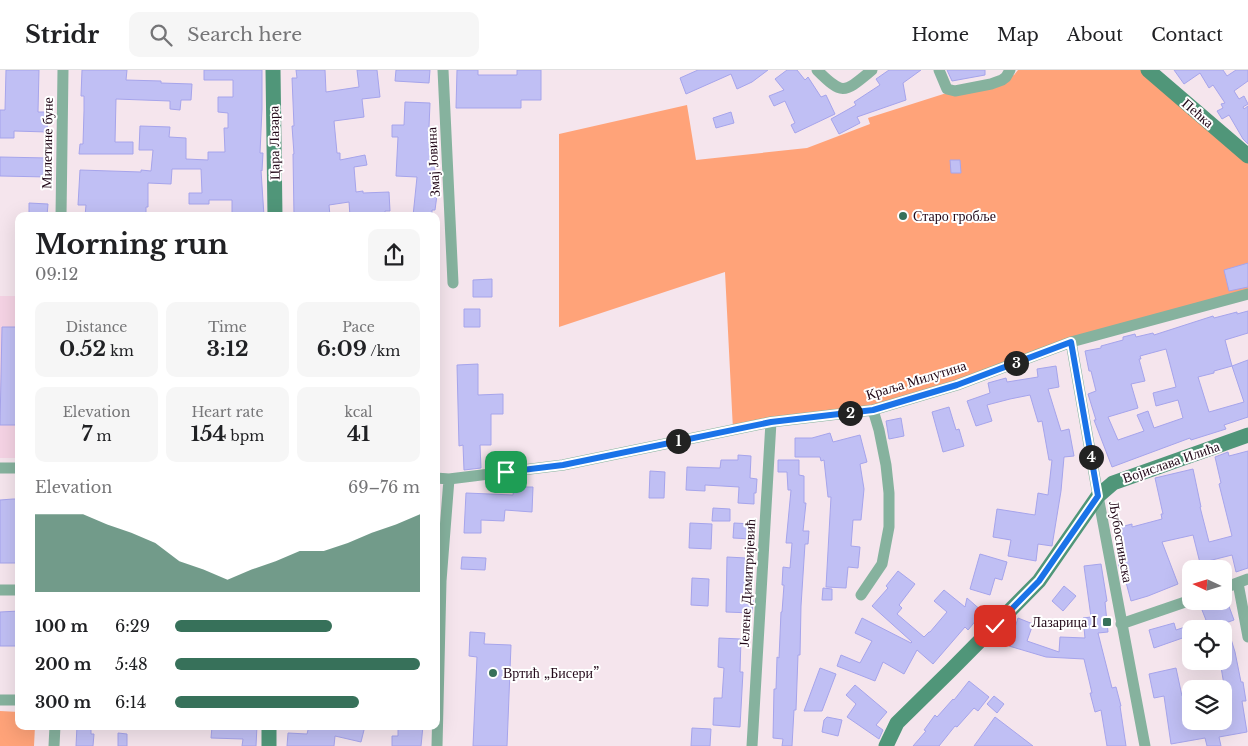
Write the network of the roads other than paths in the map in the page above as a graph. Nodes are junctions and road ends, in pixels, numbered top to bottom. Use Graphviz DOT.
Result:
graph roads {
  1 [pos="63,70"];
  2 [pos="273,70"];
  3 [pos="443,70"];
  4 [pos="817,70"];
  5 [pos="872,70"];
  6 [pos="939,70"];
  7 [pos="1010,70"];
  8 [pos="1148,70"];
  9 [pos="1247,154"];
  10 [pos="62,212"];
  11 [pos="275,212"];
  12 [pos="454,283"];
  13 [pos="1248,294"];
  14 [pos="1071,342"];
  15 [pos="873,410"];
  16 [pos="771,422"];
  17 [pos="1248,435"];
  18 [pos="0,468"];
  19 [pos="15,468"];
  20 [pos="440,479"];
  21 [pos="449,480"];
  22 [pos="1098,496"];
  23 [pos="1243,581"];
  24 [pos="0,590"];
  25 [pos="15,590"];
  26 [pos="861,595"];
  27 [pos="1182,603"];
  28 [pos="440,622"];
  29 [pos="1121,624"];
  30 [pos="1248,637"];
  31 [pos="0,700"];
  32 [pos="15,700"];
  33 [pos="55,730"];
  34 [pos="269,730"];
  35 [pos="437,730"];
  36 [pos="54,746"];
  37 [pos="269,746"];
  38 [pos="437,746"];
  39 [pos="752,746"];
  40 [pos="886,746"];
  41 [pos="1145,746"];
  1 -- 10 [label="street, Милетине буне"];
  2 -- 11 [label="street, Цара Лазара"];
  3 -- 12 [label="street, Змај Јовина"];
  4 -- 5 [label="street"];
  6 -- 7 [label="street"];
  8 -- 9 [label="street, Пећка"];
  13 -- 14 [label="street, Краља Милутина"];
  14 -- 15 [label="street, Краља Милутина"];
  14 -- 22 [label="street, Љубостињска"];
  15 -- 16 [label="street, Краља Милутина"];
  15 -- 26 [label="street"];
  16 -- 21 [label="street, Краља Милутина"];
  16 -- 39 [label="street, Јелене Димитријевић"];
  17 -- 22 [label="street, Војислава Илића"];
  18 -- 19 [label="street"];
  20 -- 21 [label="street, Краља Милутина"];
  21 -- 28 [label="street"];
  22 -- 29 [label="street, Љубостињска"];
  22 -- 40 [label="street, Војислава Илића"];
  23 -- 30 [label="street"];
  24 -- 25 [label="street"];
  27 -- 29 [label="street"];
  29 -- 41 [label="street, Љубостињска"];
  31 -- 32 [label="street"];
  33 -- 36 [label="street"];
  34 -- 37 [label="street"];
  35 -- 38 [label="street"];
}
